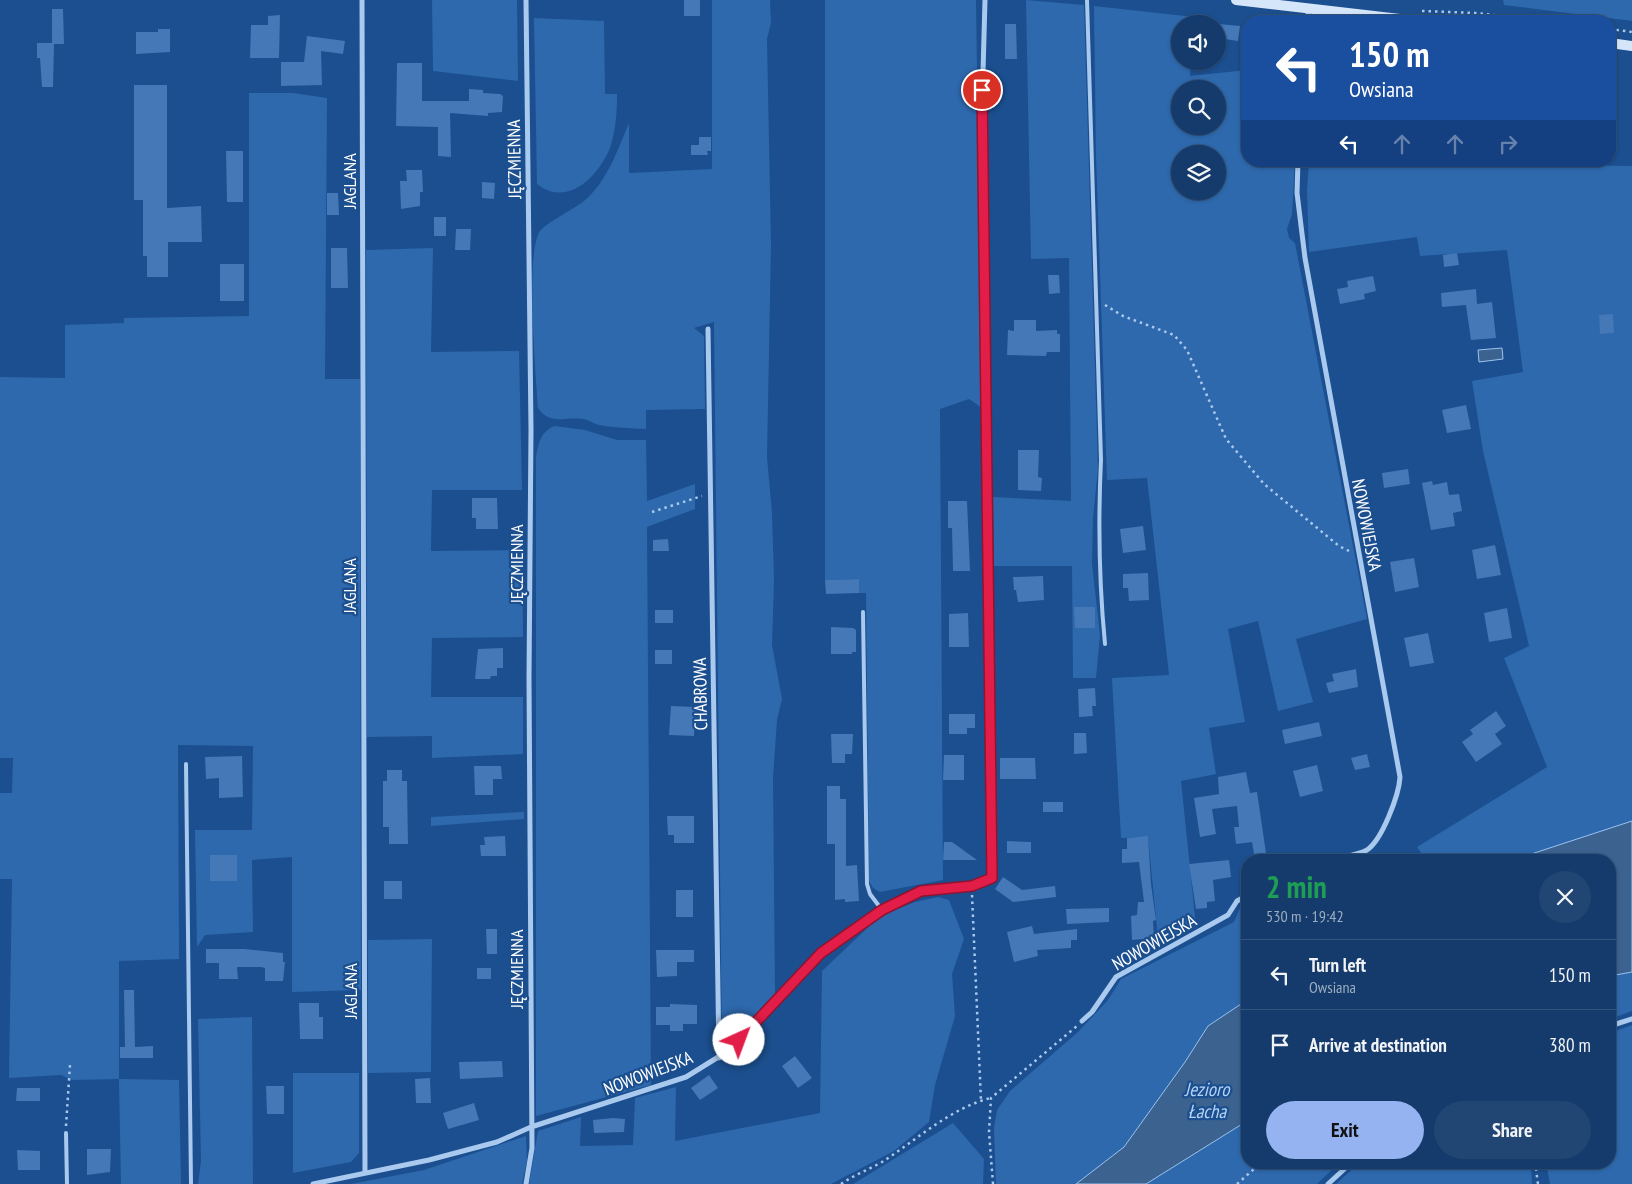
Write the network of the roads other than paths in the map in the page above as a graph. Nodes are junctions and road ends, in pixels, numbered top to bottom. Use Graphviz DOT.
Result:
graph roads {
  1 [pos="362,0"];
  2 [pos="526,0"];
  3 [pos="985,0"];
  4 [pos="1088,0"];
  5 [pos="1236,0"];
  6 [pos="1308,8"];
  7 [pos="1308,15"];
  8 [pos="1367,15"];
  9 [pos="1616,44"];
  10 [pos="1632,46"];
  11 [pos="1298,167"];
  12 [pos="708,329"];
  13 [pos="863,612"];
  14 [pos="1105,644"];
  15 [pos="186,764"];
  16 [pos="1354,854"];
  17 [pos="1241,899"];
  18 [pos="882,910"];
  19 [pos="1632,1019"];
  20 [pos="1082,1021"];
  21 [pos="1616,1024"];
  22 [pos="719,1058"];
  23 [pos="531,1127"];
  24 [pos="66,1133"];
  25 [pos="1344,1169"];
  26 [pos="364,1173"];
  27 [pos="67,1184"];
  28 [pos="190,1184"];
  29 [pos="313,1184"];
  30 [pos="526,1184"];
  31 [pos="1328,1184"];
  1 -- 26 [label="street, JAGLANA"];
  2 -- 23 [label="street, JĘCZMIENNA"];
  3 -- 18 [label="street, NOWOWIEJSKA"];
  4 -- 14 [label="lane"];
  5 -- 6 [label="main road"];
  6 -- 7 [label="street"];
  6 -- 8 [label="main road"];
  9 -- 10 [label="main road"];
  11 -- 16 [label="street, NOWOWIEJSKA"];
  12 -- 22 [label="street, CHABROWA"];
  13 -- 18 [label="lane"];
  15 -- 28 [label="lane"];
  17 -- 20 [label="street, NOWOWIEJSKA"];
  18 -- 22 [label="street, NOWOWIEJSKA"];
  19 -- 21 [label="street"];
  22 -- 23 [label="street, NOWOWIEJSKA"];
  23 -- 26 [label="street, NOWOWIEJSKA"];
  23 -- 30 [label="street, JĘCZMIENNA"];
  24 -- 27 [label="lane"];
  25 -- 31 [label="street"];
  26 -- 29 [label="street, NOWOWIEJSKA"];
}
